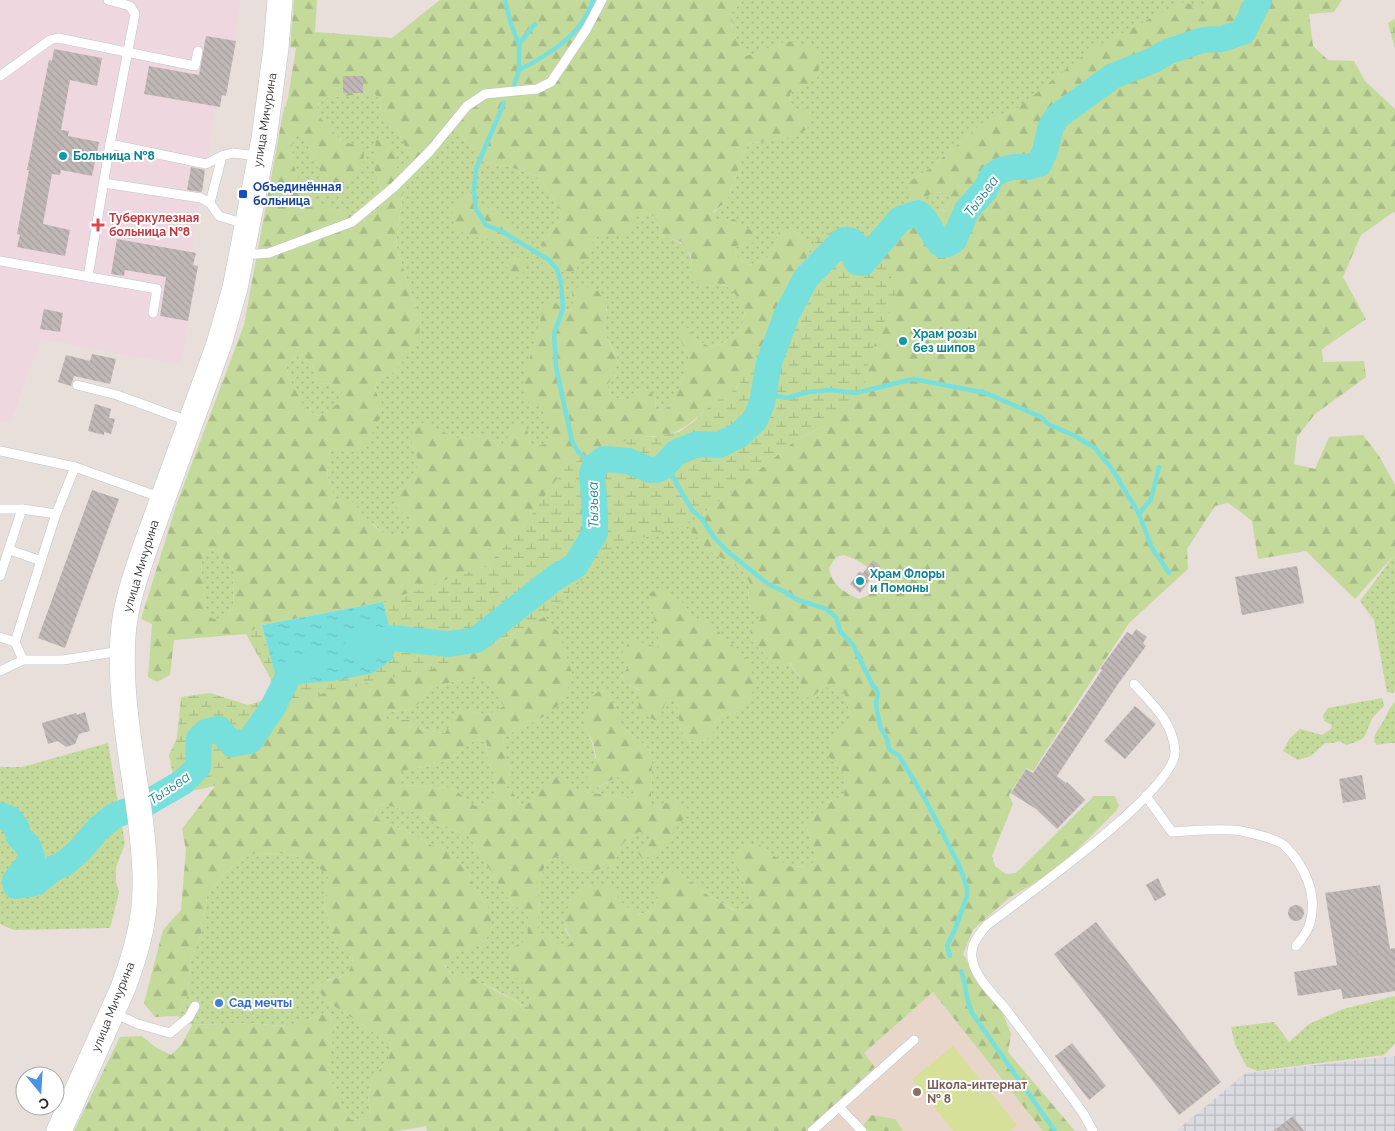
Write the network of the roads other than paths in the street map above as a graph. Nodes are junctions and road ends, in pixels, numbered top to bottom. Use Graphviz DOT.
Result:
graph roads {
  1 [pos="108,0"];
  2 [pos="280,0"];
  3 [pos="602,0"];
  4 [pos="198,51"];
  5 [pos="127,52"];
  6 [pos="0,76"];
  7 [pos="110,144"];
  8 [pos="222,156"];
  9 [pos="260,156"];
  10 [pos="104,183"];
  11 [pos="210,203"];
  12 [pos="248,224"];
  13 [pos="242,255"];
  14 [pos="0,261"];
  15 [pos="88,277"];
  16 [pos="153,313"];
  17 [pos="78,385"];
  18 [pos="191,422"];
  19 [pos="0,451"];
  20 [pos="75,467"];
  21 [pos="163,498"];
  22 [pos="0,509"];
  23 [pos="22,509"];
  24 [pos="56,514"];
  25 [pos="10,550"];
  26 [pos="41,561"];
  27 [pos="0,576"];
  28 [pos="0,637"];
  29 [pos="14,642"];
  30 [pos="122,651"];
  31 [pos="23,660"];
  32 [pos="0,671"];
  33 [pos="1134,684"];
  34 [pos="1146,796"];
  35 [pos="1296,946"];
  36 [pos="195,1006"];
  37 [pos="112,1012"];
  38 [pos="914,1040"];
  39 [pos="839,1107"];
  40 [pos="59,1131"];
  41 [pos="812,1131"];
  42 [pos="862,1131"];
  43 [pos="1093,1131"];
  1 -- 5 [label="lane"];
  2 -- 9 [label="main road, улица Мичурина"];
  3 -- 13 [label="lane"];
  4 -- 5 [label="lane"];
  5 -- 6 [label="lane"];
  5 -- 7 [label="lane"];
  7 -- 8 [label="lane"];
  7 -- 10 [label="lane"];
  8 -- 9 [label="lane"];
  8 -- 11 [label="lane"];
  9 -- 12 [label="main road, улица Мичурина"];
  10 -- 11 [label="lane"];
  10 -- 15 [label="lane"];
  11 -- 12 [label="lane"];
  12 -- 13 [label="main road, улица Мичурина"];
  13 -- 18 [label="main road, улица Мичурина"];
  14 -- 15 [label="lane"];
  15 -- 16 [label="lane"];
  17 -- 18 [label="lane"];
  18 -- 21 [label="main road, улица Мичурина"];
  19 -- 20 [label="lane"];
  20 -- 21 [label="lane"];
  20 -- 24 [label="lane"];
  21 -- 30 [label="main road, улица Мичурина"];
  22 -- 23 [label="lane"];
  23 -- 24 [label="lane"];
  23 -- 25 [label="lane"];
  24 -- 26 [label="lane"];
  25 -- 26 [label="lane"];
  25 -- 27 [label="lane"];
  26 -- 29 [label="lane"];
  28 -- 29 [label="lane"];
  29 -- 31 [label="lane"];
  30 -- 31 [label="lane"];
  30 -- 37 [label="main road, улица Мичурина"];
  31 -- 32 [label="lane"];
  33 -- 34 [label="lane"];
  34 -- 35 [label="lane"];
  34 -- 43 [label="lane"];
  36 -- 37 [label="lane"];
  37 -- 40 [label="main road, улица Мичурина"];
  38 -- 39 [label="lane"];
  39 -- 41 [label="lane"];
  39 -- 42 [label="lane"];
}
